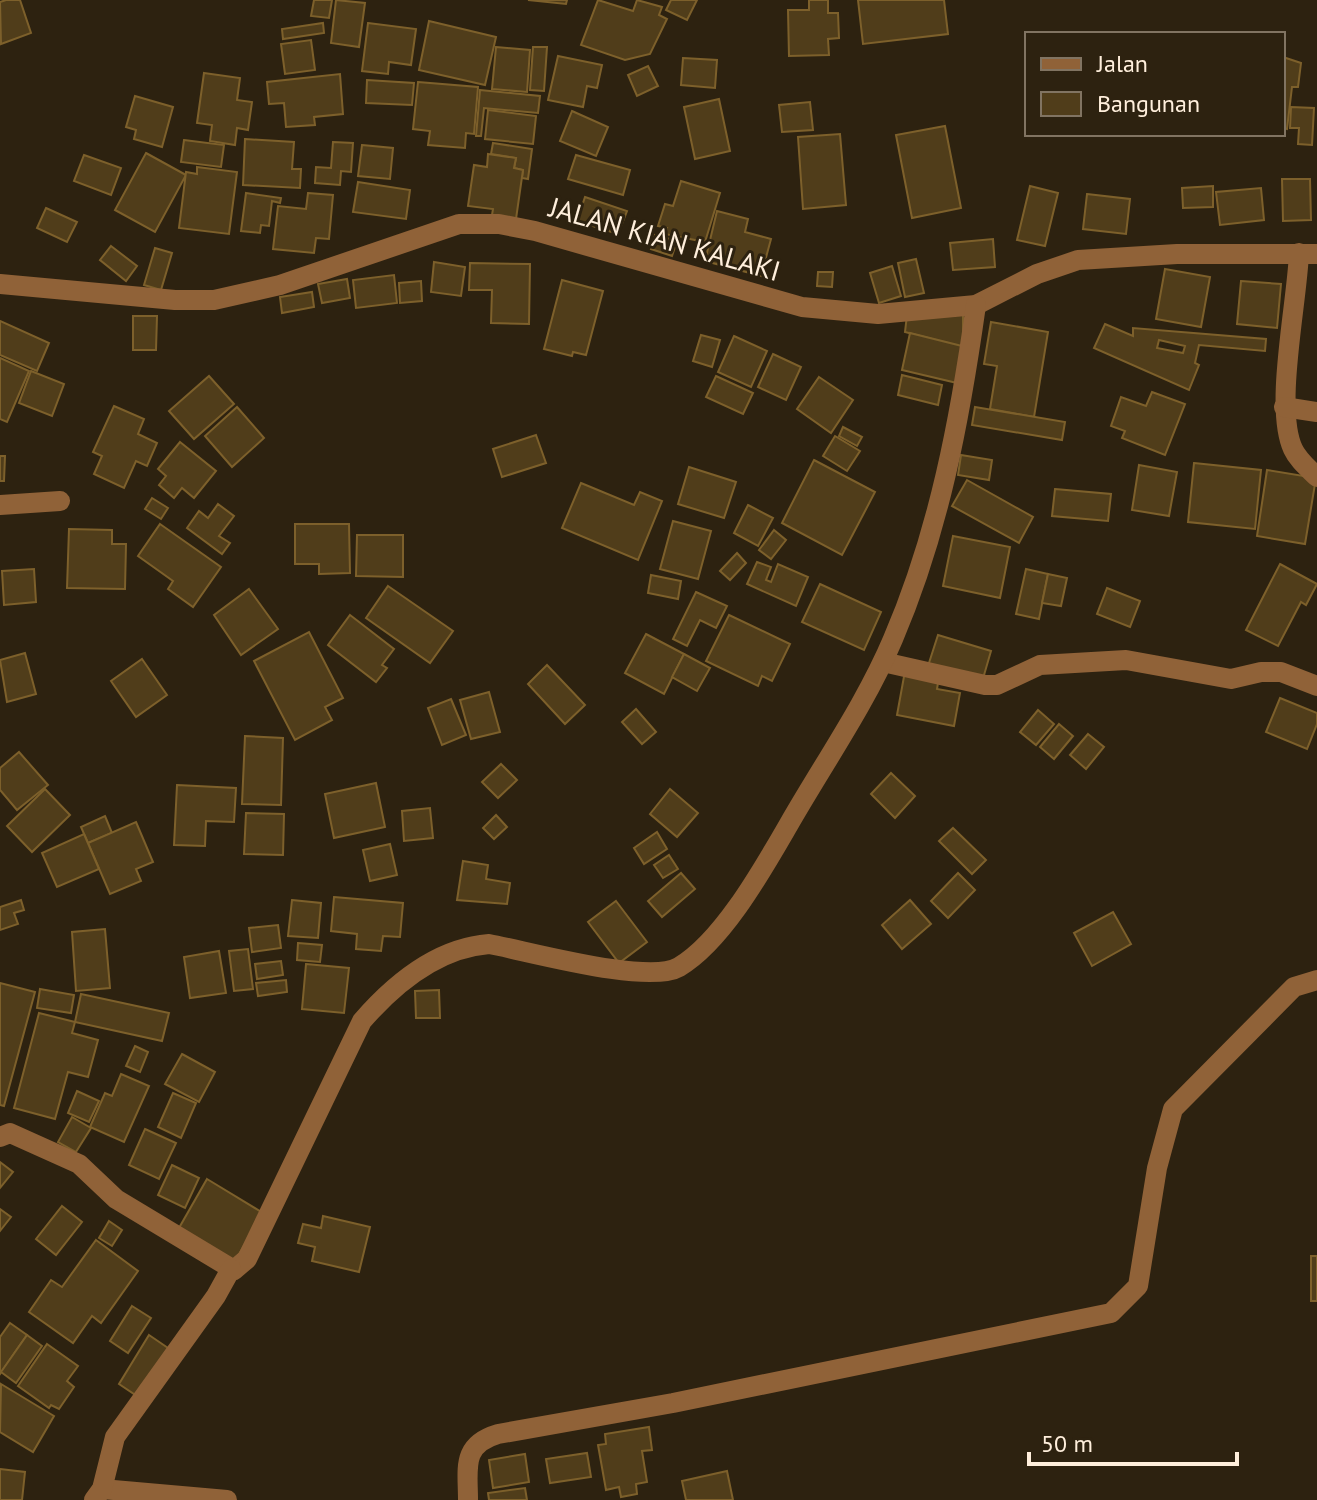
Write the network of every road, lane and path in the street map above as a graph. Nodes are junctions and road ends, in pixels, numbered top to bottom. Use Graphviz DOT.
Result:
graph roads {
  1 [pos="1308,254"];
  2 [pos="0,284"];
  3 [pos="976,305"];
  4 [pos="1284,407"];
  5 [pos="1317,412"];
  6 [pos="1317,477"];
  7 [pos="60,501"];
  8 [pos="0,505"];
  9 [pos="883,662"];
  10 [pos="1317,686"];
  11 [pos="1317,980"];
  12 [pos="0,1137"];
  13 [pos="231,1269"];
  14 [pos="98,1494"];
  15 [pos="227,1500"];
  16 [pos="468,1500"];
  1 -- 3 [label="street, JALAN KIAN KALAKI"];
  1 -- 4 [label="street"];
  2 -- 3 [label="street, JALAN KIAN KALAKI"];
  3 -- 9 [label="street"];
  4 -- 5 [label="street"];
  4 -- 6 [label="street"];
  7 -- 8 [label="street"];
  9 -- 10 [label="street"];
  9 -- 13 [label="street"];
  11 -- 16 [label="street"];
  12 -- 13 [label="street"];
  13 -- 14 [label="street"];
  14 -- 15 [label="street"];
}
